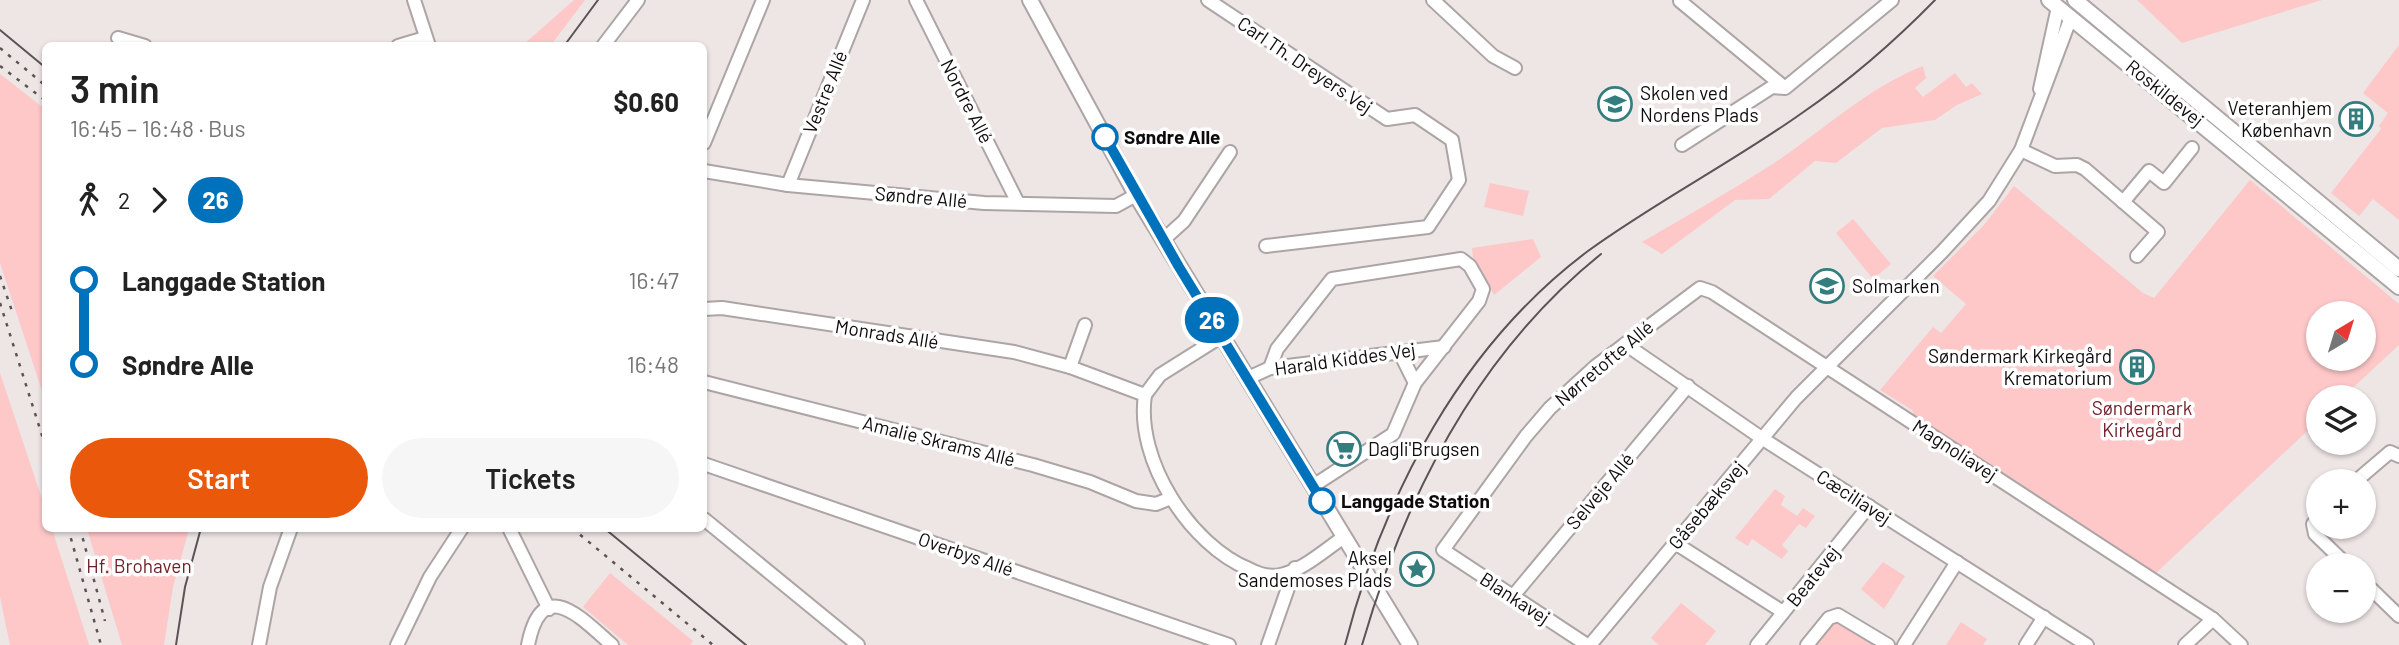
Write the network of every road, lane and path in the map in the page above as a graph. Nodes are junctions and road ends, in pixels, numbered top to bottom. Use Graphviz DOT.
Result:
graph roads {
  1 [pos="414,0"];
  2 [pos="638,0"];
  3 [pos="763,0"];
  4 [pos="863,0"];
  5 [pos="916,0"];
  6 [pos="1030,0"];
  7 [pos="1208,0"];
  8 [pos="1433,0"];
  9 [pos="1892,0"];
  10 [pos="1679,1"];
  11 [pos="2078,1"];
  12 [pos="2056,2"];
  13 [pos="2071,17"];
  14 [pos="118,38"];
  15 [pos="132,42"];
  16 [pos="427,42"];
  17 [pos="606,42"];
  18 [pos="1515,68"];
  19 [pos="1785,88"];
  20 [pos="2038,104"];
  21 [pos="707,137"];
  22 [pos="1682,145"];
  23 [pos="2192,148"];
  24 [pos="2021,150"];
  25 [pos="1230,152"];
  26 [pos="707,172"];
  27 [pos="2283,182"];
  28 [pos="788,185"];
  29 [pos="1136,195"];
  30 [pos="2123,202"];
  31 [pos="1018,203"];
  32 [pos="1163,240"];
  33 [pos="1266,246"];
  34 [pos="2137,256"];
  35 [pos="2399,269"];
  36 [pos="2399,287"];
  37 [pos="707,309"];
  38 [pos="1665,313"];
  39 [pos="1085,325"];
  40 [pos="1222,336"];
  41 [pos="1625,344"];
  42 [pos="1444,347"];
  43 [pos="1399,351"];
  44 [pos="1070,367"];
  45 [pos="1827,367"];
  46 [pos="1270,368"];
  47 [pos="1248,378"];
  48 [pos="707,383"];
  49 [pos="1415,383"];
  50 [pos="1688,386"];
  51 [pos="1145,395"];
  52 [pos="1763,439"];
  53 [pos="2399,456"];
  54 [pos="707,465"];
  55 [pos="2369,469"];
  56 [pos="1313,486"];
  57 [pos="1171,498"];
  58 [pos="1869,506"];
  59 [pos="707,521"];
  60 [pos="290,532"];
  61 [pos="459,532"];
  62 [pos="511,532"];
  63 [pos="1344,537"];
  64 [pos="1675,543"];
  65 [pos="1443,550"];
  66 [pos="1957,562"];
  67 [pos="1295,568"];
  68 [pos="2376,594"];
  69 [pos="1513,596"];
  70 [pos="549,609"];
  71 [pos="1783,612"];
  72 [pos="2399,616"];
  73 [pos="2044,617"];
  74 [pos="2213,619"];
  75 [pos="259,645"];
  76 [pos="397,645"];
  77 [pos="527,645"];
  78 [pos="612,645"];
  79 [pos="858,645"];
  80 [pos="1229,645"];
  81 [pos="1268,645"];
  82 [pos="1410,645"];
  83 [pos="1589,645"];
  84 [pos="1757,645"];
  85 [pos="1807,645"];
  86 [pos="1888,645"];
  87 [pos="1904,645"];
  88 [pos="2026,645"];
  89 [pos="2087,645"];
  90 [pos="2185,645"];
  91 [pos="2241,645"];
  1 -- 16 [label="street"];
  2 -- 17 [label="street"];
  3 -- 21 [label="street"];
  4 -- 28 [label="street, Vestre Allé"];
  5 -- 31 [label="street, Nordre Allé"];
  6 -- 29 [label="street"];
  7 -- 33 [label="street, Carl Th. Dreyers Vej"];
  8 -- 18 [label="street"];
  9 -- 19 [label="street"];
  10 -- 19 [label="street"];
  11 -- 13 [label="street"];
  11 -- 27 [label="street, Roskildevej"];
  12 -- 13 [label="street, Roskildevej"];
  12 -- 20 [label="street"];
  13 -- 20 [label="street"];
  13 -- 27 [label="street, Roskildevej"];
  14 -- 15 [label="street"];
  19 -- 22 [label="street"];
  20 -- 24 [label="street, Gåsebæksvej"];
  23 -- 30 [label="street"];
  24 -- 30 [label="street"];
  24 -- 45 [label="street, Gåsebæksvej"];
  25 -- 32 [label="street"];
  26 -- 28 [label="street, Søndre Allé"];
  27 -- 35 [label="street, Roskildevej"];
  27 -- 36 [label="street, Roskildevej"];
  28 -- 31 [label="street, Søndre Allé"];
  29 -- 31 [label="street, Søndre Allé"];
  29 -- 32 [label="street"];
  30 -- 34 [label="street"];
  32 -- 40 [label="street"];
  37 -- 44 [label="street, Monrads Allé"];
  38 -- 41 [label="street, Nørretofte Allé"];
  38 -- 45 [label="street, Magnoliavej"];
  39 -- 44 [label="street"];
  40 -- 47 [label="street"];
  40 -- 51 [label="street"];
  41 -- 50 [label="street, Cæciliavej"];
  41 -- 65 [label="street, Nørretofte Allé"];
  42 -- 43 [label="street, Harald Kiddes Vej"];
  42 -- 46 [label="street"];
  42 -- 49 [label="street"];
  43 -- 46 [label="street, Harald Kiddes Vej"];
  43 -- 49 [label="street"];
  44 -- 51 [label="street, Monrads Allé"];
  45 -- 52 [label="street, Gåsebæksvej"];
  45 -- 74 [label="street, Magnoliavej"];
  46 -- 47 [label="street, Harald Kiddes Vej"];
  47 -- 56 [label="street"];
  48 -- 57 [label="street, Amalie Skrams Allé"];
  49 -- 56 [label="street"];
  50 -- 52 [label="street, Cæciliavej"];
  50 -- 69 [label="street, Selveje Allé"];
  51 -- 57 [label="street"];
  52 -- 58 [label="street, Cæciliavej"];
  52 -- 64 [label="street, Gåsebæksvej"];
  53 -- 55 [label="street"];
  54 -- 80 [label="street, Overbys Allé"];
  56 -- 63 [label="street"];
  57 -- 67 [label="street"];
  58 -- 66 [label="street, Cæciliavej"];
  58 -- 71 [label="street, Beatevej"];
  59 -- 79 [label="street"];
  60 -- 75 [label="street"];
  61 -- 76 [label="street"];
  62 -- 70 [label="street"];
  63 -- 67 [label="street"];
  63 -- 82 [label="street"];
  64 -- 71 [label="street"];
  64 -- 83 [label="street, Gåsebæksvej"];
  65 -- 69 [label="street, Blankavej"];
  66 -- 73 [label="street, Cæciliavej"];
  66 -- 87 [label="street"];
  67 -- 81 [label="street"];
  68 -- 72 [label="street"];
  69 -- 83 [label="street, Blankavej"];
  70 -- 77 [label="street"];
  70 -- 78 [label="street"];
  71 -- 84 [label="street, Beatevej"];
  73 -- 88 [label="street"];
  73 -- 89 [label="street, Cæciliavej"];
  74 -- 90 [label="street"];
  74 -- 91 [label="street, Magnoliavej"];
  85 -- 86 [label="street"];
}
